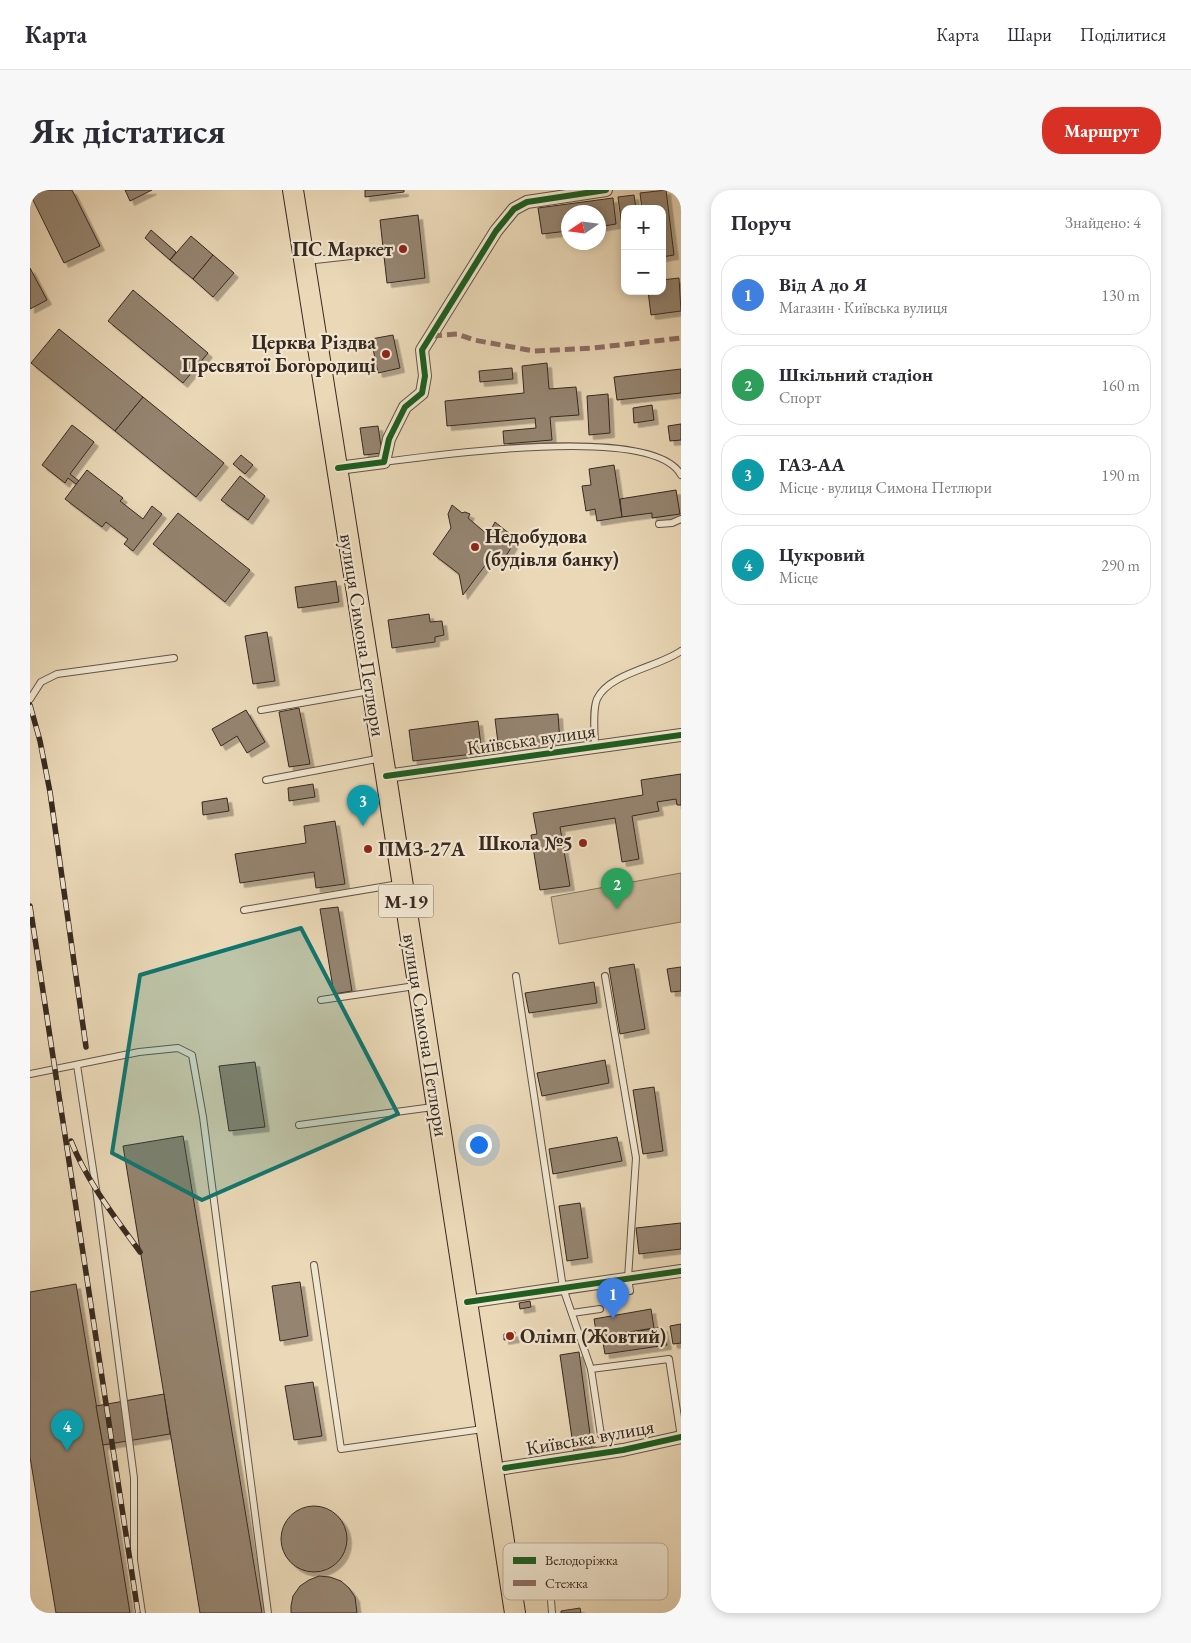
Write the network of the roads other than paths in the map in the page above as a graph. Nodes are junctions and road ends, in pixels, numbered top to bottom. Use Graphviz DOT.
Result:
graph roads {
  1 [pos="293,190"];
  2 [pos="606,190"];
  3 [pos="351,256"];
  4 [pos="305,262"];
  5 [pos="384,462"];
  6 [pos="338,468"];
  7 [pos="681,475"];
  8 [pos="681,518"];
  9 [pos="659,524"];
  10 [pos="681,651"];
  11 [pos="174,658"];
  12 [pos="372,691"];
  13 [pos="30,699"];
  14 [pos="261,710"];
  15 [pos="681,735"];
  16 [pos="595,747"];
  17 [pos="385,767"];
  18 [pos="266,780"];
  19 [pos="403,883"];
  20 [pos="244,910"];
  21 [pos="516,976"];
  22 [pos="605,976"];
  23 [pos="418,985"];
  24 [pos="321,1000"];
  25 [pos="77,1065"];
  26 [pos="30,1074"];
  27 [pos="437,1107"];
  28 [pos="299,1125"];
  29 [pos="314,1265"];
  30 [pos="681,1271"];
  31 [pos="628,1278"];
  32 [pos="563,1288"];
  33 [pos="630,1291"];
  34 [pos="467,1302"];
  35 [pos="600,1309"];
  36 [pos="572,1313"];
  37 [pos="592,1369"];
  38 [pos="487,1429"];
  39 [pos="601,1435"];
  40 [pos="681,1437"];
  41 [pos="505,1468"];
  42 [pos="504,1543"];
  43 [pos="513,1600"];
  44 [pos="551,1600"];
  45 [pos="142,1613"];
  46 [pos="268,1613"];
  47 [pos="515,1613"];
  48 [pos="552,1613"];
  1 -- 4 [label="highway, вулиця Симона Петлюри / М-19"];
  2 -- 5 [label="street"];
  3 -- 4 [label="lane"];
  4 -- 6 [label="highway, вулиця Симона Петлюри / М-19"];
  5 -- 6 [label="street"];
  5 -- 7 [label="lane"];
  6 -- 12 [label="highway, вулиця Симона Петлюри / М-19"];
  8 -- 9 [label="lane"];
  10 -- 16 [label="lane"];
  11 -- 13 [label="lane"];
  12 -- 14 [label="lane"];
  12 -- 17 [label="highway, вулиця Симона Петлюри / М-19"];
  15 -- 16 [label="street, Київська вулиця"];
  16 -- 17 [label="street, Київська вулиця"];
  17 -- 18 [label="lane"];
  17 -- 19 [label="highway, вулиця Симона Петлюри / М-19"];
  19 -- 20 [label="lane"];
  19 -- 23 [label="highway, вулиця Симона Петлюри / М-19"];
  21 -- 32 [label="lane"];
  22 -- 31 [label="lane"];
  23 -- 24 [label="lane"];
  23 -- 27 [label="highway, вулиця Симона Петлюри / М-19"];
  25 -- 26 [label="lane"];
  25 -- 45 [label="lane"];
  25 -- 46 [label="lane"];
  27 -- 28 [label="lane"];
  27 -- 34 [label="highway, вулиця Симона Петлюри / М-19"];
  29 -- 38 [label="lane"];
  30 -- 31 [label="street"];
  31 -- 32 [label="street"];
  31 -- 33 [label="lane"];
  32 -- 34 [label="street"];
  32 -- 36 [label="lane"];
  34 -- 38 [label="highway, вулиця Симона Петлюри / М-19"];
  35 -- 36 [label="lane"];
  36 -- 37 [label="lane"];
  37 -- 39 [label="lane"];
  37 -- 40 [label="lane"];
  38 -- 42 [label="highway, вулиця Симона Петлюри / М-19"];
  40 -- 41 [label="street, Київська вулиця"];
  43 -- 47 [label="highway, вулиця Симона Петлюри / М-19"];
  44 -- 48 [label="lane"];
}
